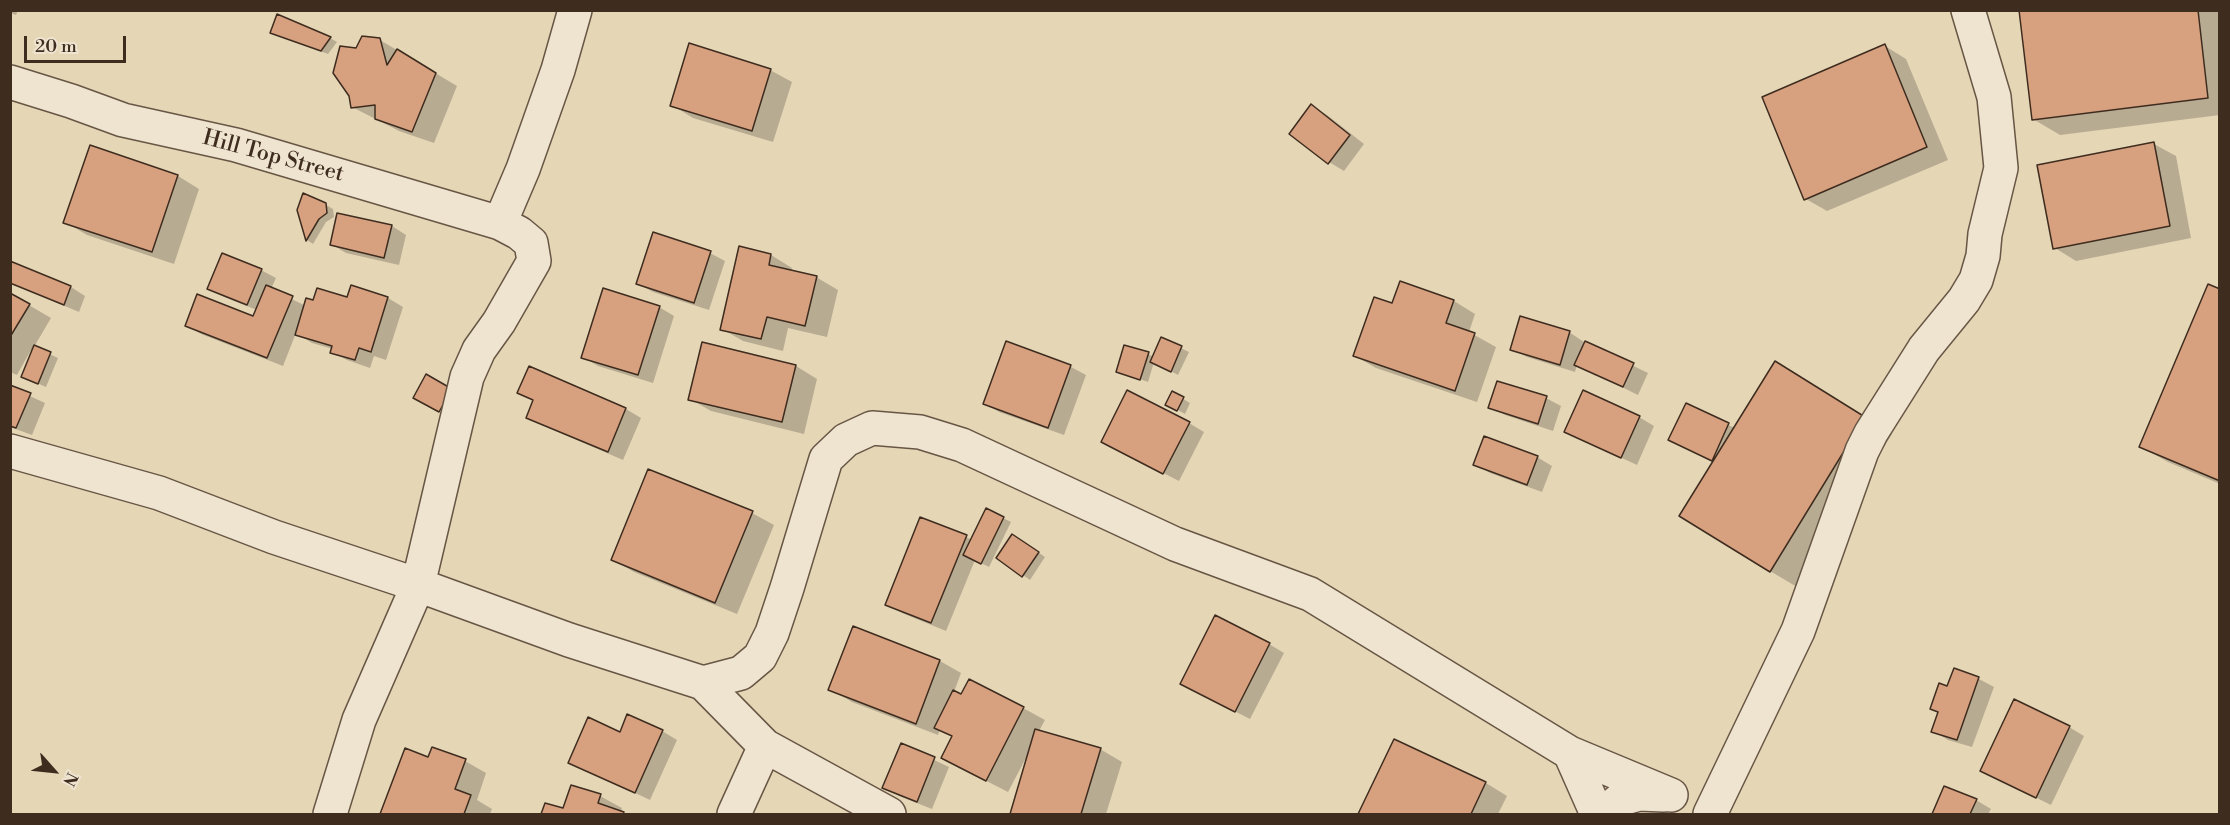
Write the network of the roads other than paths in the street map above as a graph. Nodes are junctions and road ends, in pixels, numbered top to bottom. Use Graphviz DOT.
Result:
graph roads {
  1 [pos="575,10"];
  2 [pos="1968,10"];
  3 [pos="10,82"];
  4 [pos="500,223"];
  5 [pos="10,452"];
  6 [pos="418,585"];
  7 [pos="703,683"];
  8 [pos="765,746"];
  9 [pos="1570,753"];
  10 [pos="1671,795"];
  11 [pos="330,814"];
  12 [pos="734,814"];
  13 [pos="889,814"];
  14 [pos="1597,814"];
  15 [pos="1603,814"];
  16 [pos="1711,814"];
  1 -- 4 [label="street"];
  2 -- 16 [label="street"];
  3 -- 4 [label="street, Hill Top Street"];
  4 -- 6 [label="street, Hill Top Street"];
  5 -- 6 [label="street"];
  6 -- 7 [label="street"];
  6 -- 11 [label="street"];
  7 -- 8 [label="street"];
  7 -- 9 [label="street"];
  8 -- 12 [label="street"];
  8 -- 13 [label="street"];
  9 -- 10 [label="street"];
  9 -- 14 [label="street"];
  10 -- 15 [label="street"];
  10 -- 16 [label="street"];
}
